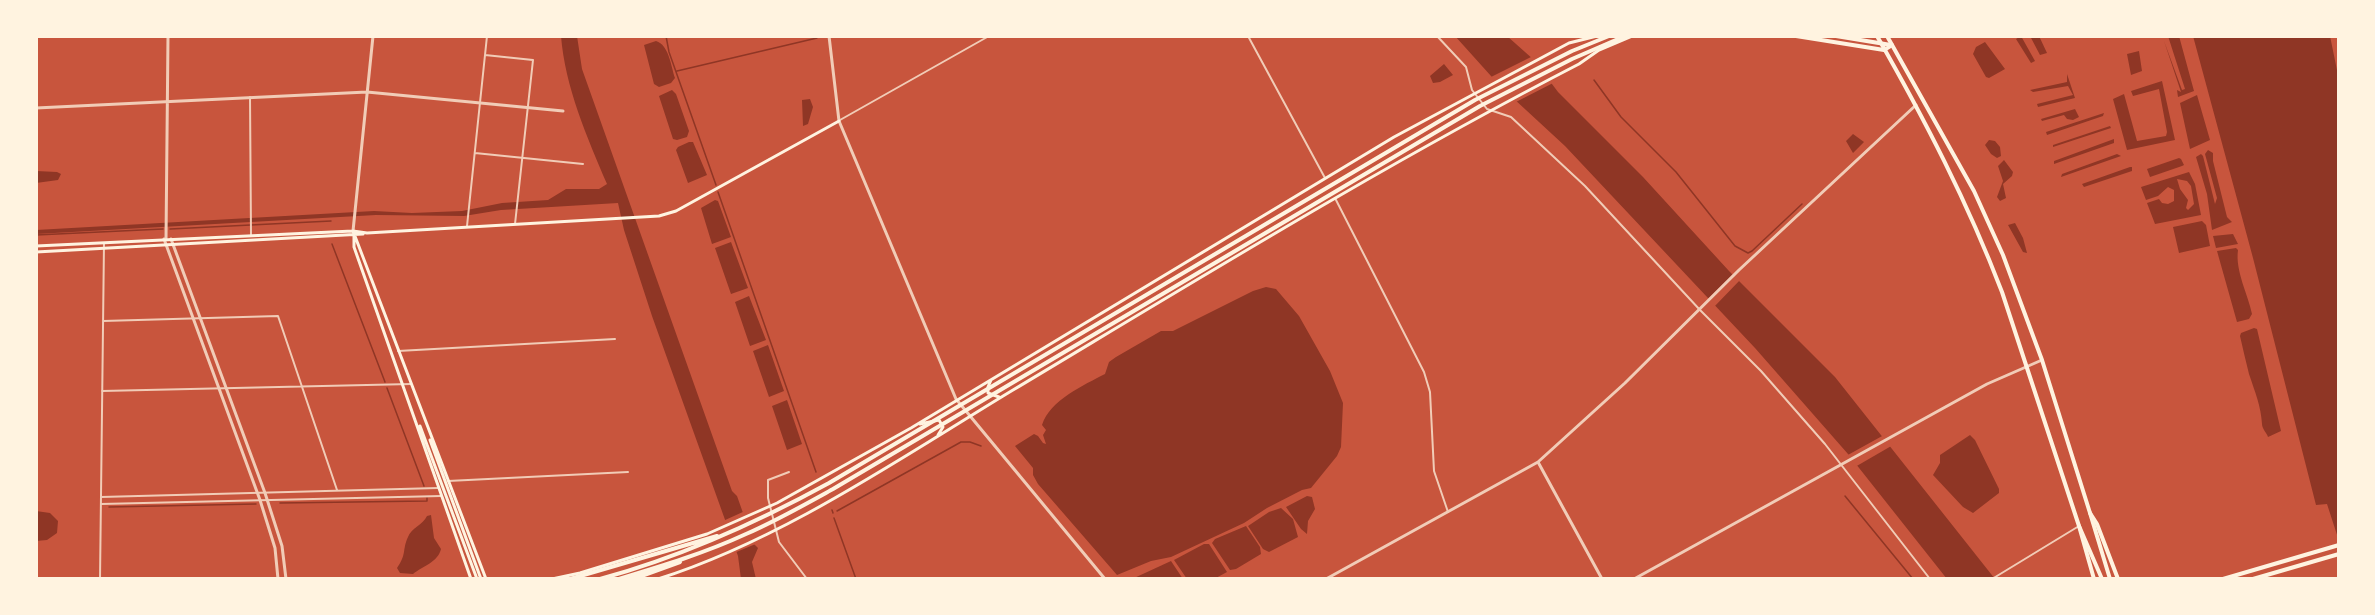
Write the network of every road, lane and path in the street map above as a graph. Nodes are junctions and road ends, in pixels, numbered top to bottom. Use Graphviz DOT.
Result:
graph roads {
  1 [pos="168,36"];
  2 [pos="373,36"];
  3 [pos="487,36"];
  4 [pos="829,36"];
  5 [pos="989,36"];
  6 [pos="1248,36"];
  7 [pos="1437,36"];
  8 [pos="1597,36"];
  9 [pos="1609,36"];
  10 [pos="1625,36"];
  11 [pos="1632,36"];
  12 [pos="1796,36"];
  13 [pos="1836,36"];
  14 [pos="1877,36"];
  15 [pos="1887,36"];
  16 [pos="1881,43"];
  17 [pos="1892,45"];
  18 [pos="1884,50"];
  19 [pos="485,55"];
  20 [pos="367,92"];
  21 [pos="250,97"];
  22 [pos="167,101"];
  23 [pos="480,103"];
  24 [pos="1916,105"];
  25 [pos="36,108"];
  26 [pos="528,108"];
  27 [pos="563,111"];
  28 [pos="839,121"];
  29 [pos="475,153"];
  30 [pos="522,158"];
  31 [pos="583,164"];
  32 [pos="1325,178"];
  33 [pos="1335,198"];
  34 [pos="515,224"];
  35 [pos="467,226"];
  36 [pos="354,233"];
  37 [pos="251,235"];
  38 [pos="167,239"];
  39 [pos="104,243"];
  40 [pos="167,245"];
  41 [pos="173,245"];
  42 [pos="36,246"];
  43 [pos="103,249"];
  44 [pos="36,252"];
  45 [pos="1701,309"];
  46 [pos="201,318"];
  47 [pos="195,319"];
  48 [pos="103,321"];
  49 [pos="615,339"];
  50 [pos="398,351"];
  51 [pos="2042,360"];
  52 [pos="2027,366"];
  53 [pos="992,378"];
  54 [pos="411,383"];
  55 [pos="405,385"];
  56 [pos="302,387"];
  57 [pos="226,388"];
  58 [pos="220,389"];
  59 [pos="102,392"];
  60 [pos="1002,397"];
  61 [pos="956,399"];
  62 [pos="970,417"];
  63 [pos="911,428"];
  64 [pos="922,447"];
  65 [pos="1538,462"];
  66 [pos="1842,464"];
  67 [pos="628,472"];
  68 [pos="789,472"];
  69 [pos="441,476"];
  70 [pos="448,481"];
  71 [pos="438,488"];
  72 [pos="337,490"];
  73 [pos="257,493"];
  74 [pos="265,493"];
  75 [pos="441,496"];
  76 [pos="101,497"];
  77 [pos="260,500"];
  78 [pos="267,500"];
  79 [pos="100,504"];
  80 [pos="1448,512"];
  81 [pos="2090,513"];
  82 [pos="2079,526"];
  83 [pos="710,540"];
  84 [pos="2339,545"];
  85 [pos="2339,554"];
  86 [pos="690,557"];
  87 [pos="100,579"];
  88 [pos="278,579"];
  89 [pos="286,579"];
  90 [pos="471,579"];
  91 [pos="477,579"];
  92 [pos="482,579"];
  93 [pos="486,579"];
  94 [pos="552,579"];
  95 [pos="570,579"];
  96 [pos="600,579"];
  97 [pos="619,579"];
  98 [pos="633,579"];
  99 [pos="658,579"];
  100 [pos="807,579"];
  101 [pos="1106,579"];
  102 [pos="1326,579"];
  103 [pos="1602,579"];
  104 [pos="1634,579"];
  105 [pos="1930,579"];
  106 [pos="1992,579"];
  107 [pos="2094,579"];
  108 [pos="2102,579"];
  109 [pos="2110,579"];
  110 [pos="2118,579"];
  111 [pos="2223,579"];
  112 [pos="2253,579"];
  1 -- 22 [label="street"];
  2 -- 20 [label="street"];
  3 -- 19 [label="street"];
  4 -- 28 [label="street"];
  5 -- 28 [label="street"];
  6 -- 32 [label="street"];
  7 -- 45 [label="street"];
  8 -- 32 [label="main road"];
  9 -- 83 [label="main road"];
  10 -- 86 [label="main road"];
  11 -- 33 [label="main road"];
  12 -- 18 [label="main road"];
  13 -- 16 [label="main road"];
  14 -- 16 [label="main road"];
  15 -- 17 [label="main road"];
  16 -- 17 [label="main road"];
  16 -- 18 [label="main road"];
  17 -- 18 [label="main road"];
  17 -- 51 [label="main road"];
  18 -- 24 [label="main road"];
  19 -- 23 [label="street"];
  19 -- 26 [label="street"];
  20 -- 21 [label="street"];
  20 -- 23 [label="street"];
  20 -- 36 [label="street"];
  21 -- 22 [label="street"];
  21 -- 37 [label="street"];
  22 -- 25 [label="street"];
  22 -- 38 [label="street"];
  23 -- 26 [label="street"];
  23 -- 29 [label="street"];
  24 -- 45 [label="street"];
  24 -- 52 [label="main road"];
  26 -- 27 [label="street"];
  26 -- 30 [label="street"];
  28 -- 34 [label="main road"];
  28 -- 61 [label="street"];
  29 -- 30 [label="street"];
  29 -- 35 [label="street"];
  30 -- 31 [label="street"];
  30 -- 34 [label="street"];
  32 -- 53 [label="main road"];
  33 -- 60 [label="main road"];
  33 -- 80 [label="street"];
  34 -- 35 [label="main road"];
  35 -- 36 [label="main road"];
  36 -- 37 [label="main road"];
  36 -- 41 [label="main road"];
  36 -- 50 [label="main road"];
  36 -- 55 [label="main road"];
  37 -- 38 [label="main road"];
  38 -- 39 [label="main road"];
  38 -- 40 [label="street"];
  38 -- 41 [label="street"];
  39 -- 42 [label="main road"];
  39 -- 43 [label="street"];
  40 -- 41 [label="main road"];
  40 -- 43 [label="main road"];
  40 -- 47 [label="street"];
  41 -- 46 [label="street"];
  43 -- 44 [label="main road"];
  43 -- 48 [label="street"];
  45 -- 65 [label="street"];
  45 -- 66 [label="street"];
  46 -- 47 [label="street"];
  46 -- 56 [label="street"];
  46 -- 57 [label="street"];
  47 -- 48 [label="street"];
  47 -- 58 [label="street"];
  48 -- 59 [label="street"];
  49 -- 50 [label="street"];
  50 -- 54 [label="main road"];
  51 -- 52 [label="street"];
  51 -- 81 [label="main road"];
  52 -- 66 [label="street"];
  52 -- 82 [label="main road"];
  53 -- 60 [label="main road"];
  53 -- 61 [label="main road"];
  54 -- 55 [label="street"];
  54 -- 69 [label="main road"];
  54 -- 70 [label="main road"];
  55 -- 56 [label="street"];
  55 -- 69 [label="main road"];
  55 -- 71 [label="main road"];
  56 -- 57 [label="street"];
  56 -- 72 [label="street"];
  57 -- 58 [label="street"];
  57 -- 74 [label="street"];
  58 -- 59 [label="street"];
  58 -- 73 [label="street"];
  59 -- 76 [label="street"];
  60 -- 62 [label="main road"];
  61 -- 62 [label="street"];
  61 -- 63 [label="main road"];
  62 -- 64 [label="main road"];
  62 -- 101 [label="street"];
  63 -- 64 [label="main road"];
  63 -- 94 [label="main road"];
  64 -- 99 [label="main road"];
  65 -- 80 [label="street"];
  65 -- 103 [label="street"];
  66 -- 104 [label="street"];
  66 -- 105 [label="street"];
  67 -- 70 [label="street"];
  68 -- 100 [label="street"];
  69 -- 91 [label="main road"];
  69 -- 92 [label="main road"];
  70 -- 93 [label="main road"];
  71 -- 72 [label="street"];
  71 -- 75 [label="main road"];
  72 -- 74 [label="street"];
  73 -- 74 [label="street"];
  73 -- 76 [label="street"];
  73 -- 77 [label="street"];
  74 -- 78 [label="street"];
  75 -- 78 [label="street"];
  75 -- 90 [label="main road"];
  76 -- 79 [label="street"];
  77 -- 78 [label="street"];
  77 -- 79 [label="street"];
  77 -- 88 [label="street"];
  78 -- 89 [label="street"];
  79 -- 87 [label="street"];
  80 -- 102 [label="street"];
  81 -- 109 [label="main road"];
  81 -- 110 [label="main road"];
  82 -- 106 [label="street"];
  82 -- 107 [label="main road"];
  82 -- 108 [label="main road"];
  83 -- 95 [label="main road"];
  83 -- 96 [label="main road"];
  84 -- 111 [label="main road"];
  85 -- 112 [label="main road"];
  86 -- 97 [label="main road"];
  86 -- 98 [label="main road"];
}
